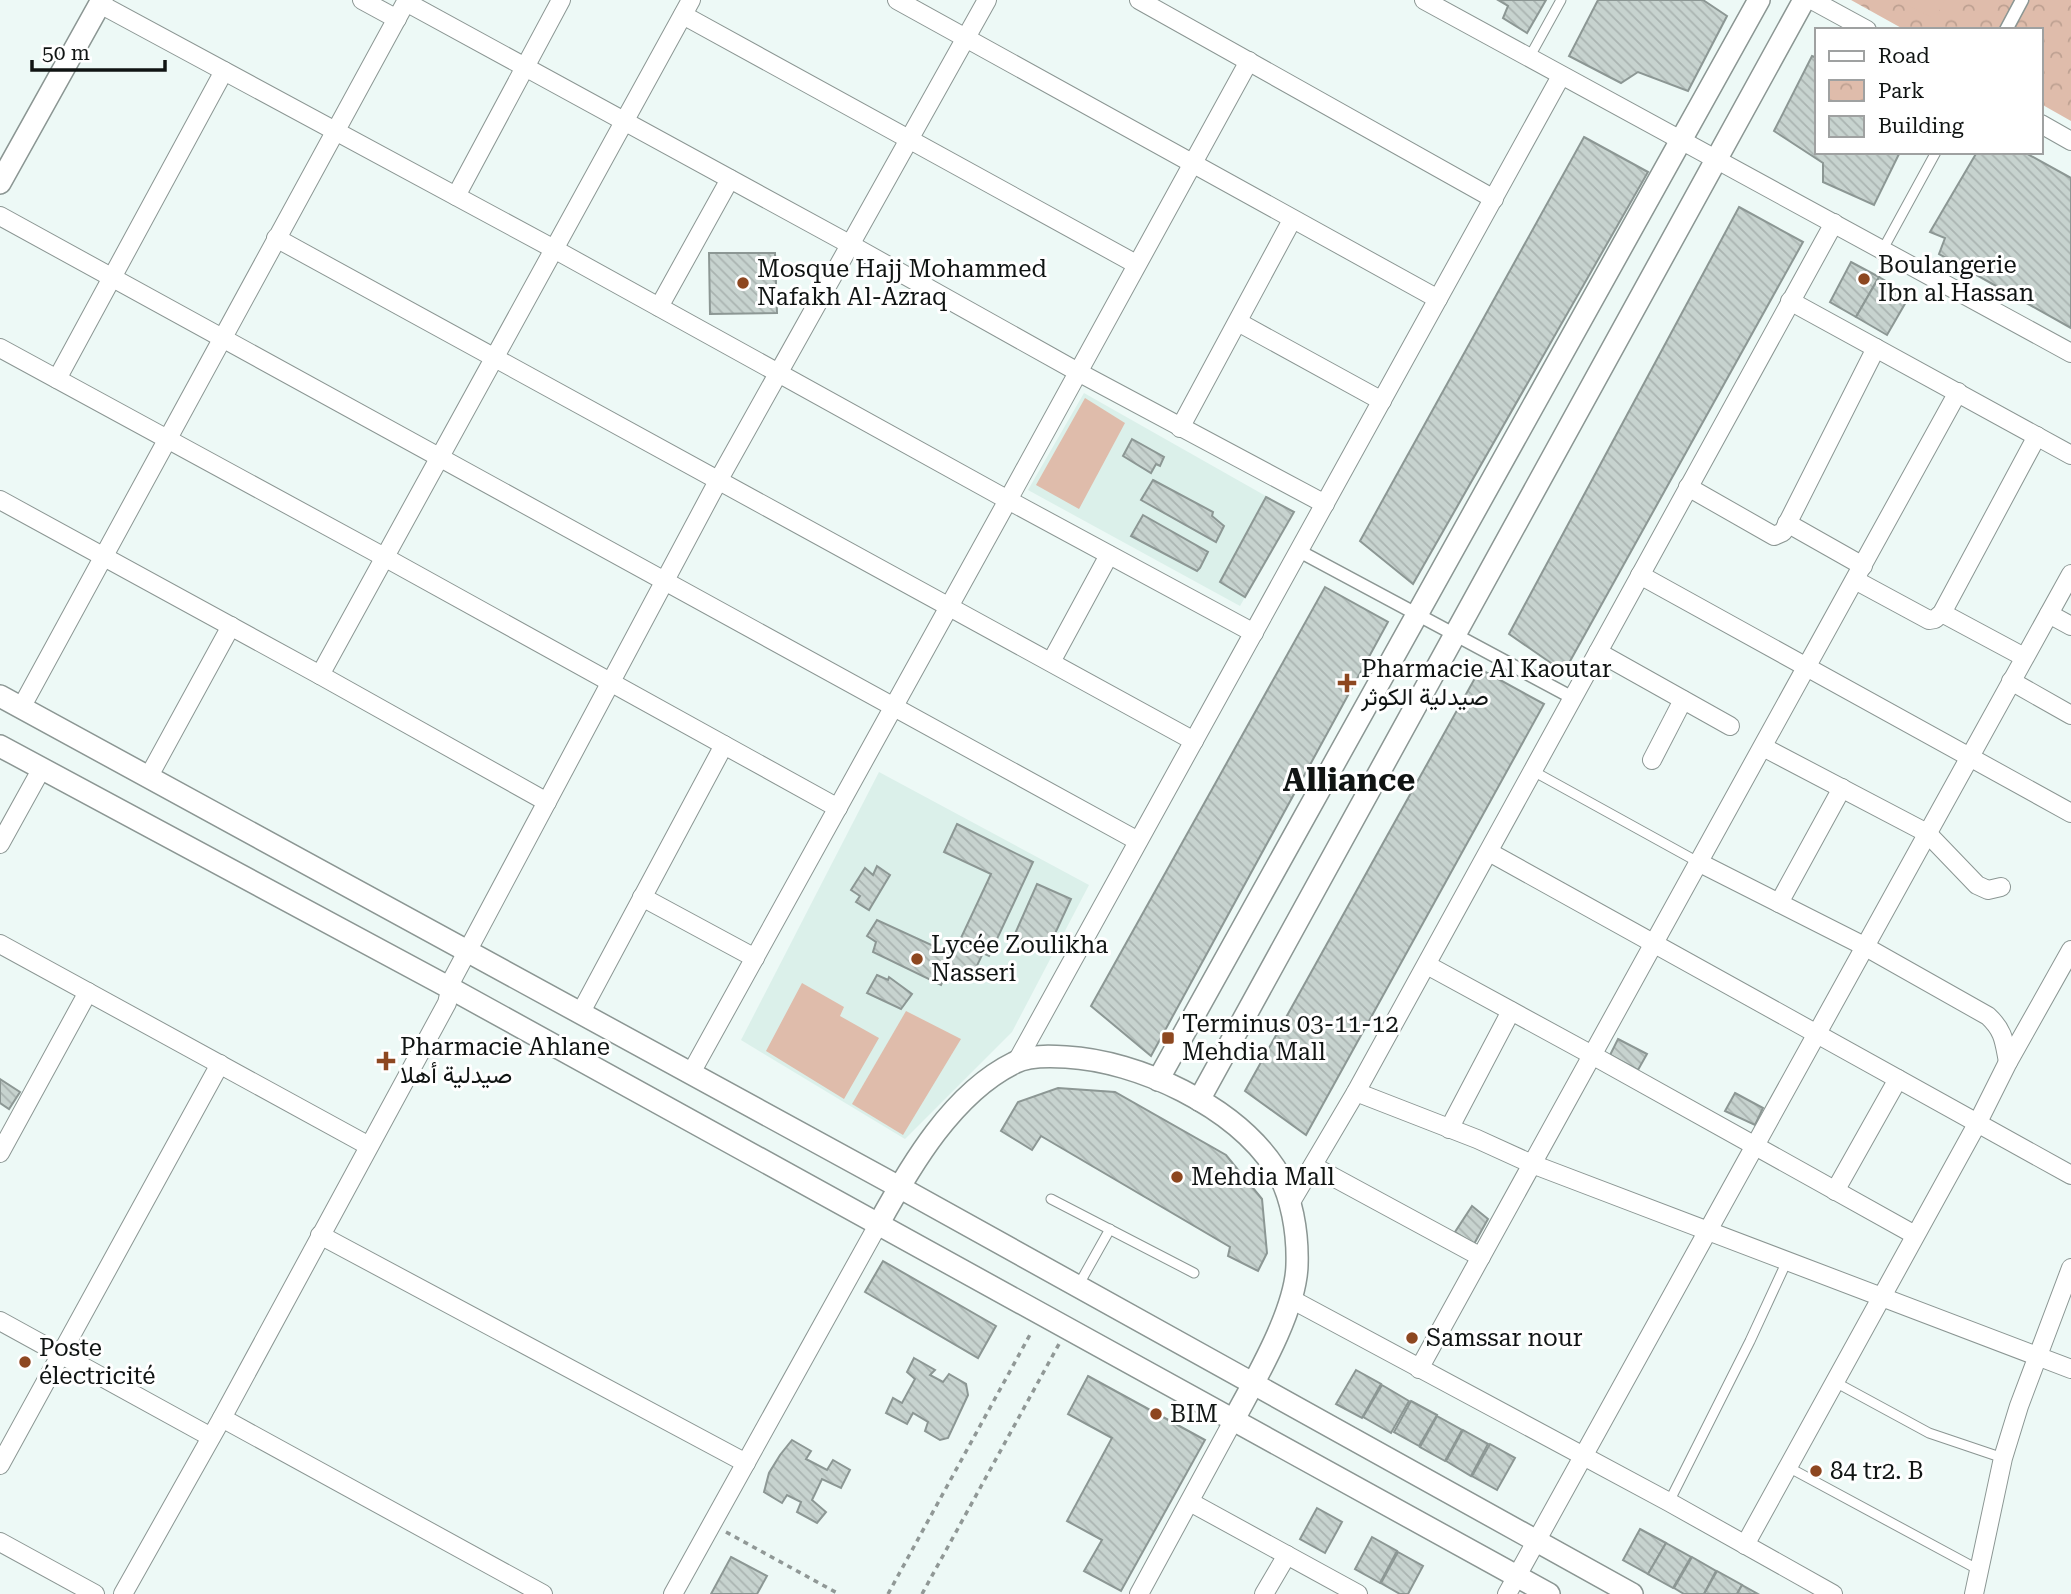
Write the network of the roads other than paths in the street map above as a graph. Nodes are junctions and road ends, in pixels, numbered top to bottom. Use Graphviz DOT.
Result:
graph roads {
  1 [pos="362,0"];
  2 [pos="561,0"];
  3 [pos="898,0"];
  4 [pos="987,0"];
  5 [pos="1139,0"];
  6 [pos="1424,0"];
  7 [pos="1561,0"];
  8 [pos="1759,0"];
  9 [pos="1804,0"];
  10 [pos="1812,0"];
  11 [pos="2022,0"];
  12 [pos="406,1"];
  13 [pos="101,2"];
  14 [pos="687,7"];
  15 [pos="397,19"];
  16 [pos="1863,28"];
  17 [pos="2007,28"];
  18 [pos="966,37"];
  19 [pos="1529,58"];
  20 [pos="1249,61"];
  21 [pos="525,68"];
  22 [pos="224,71"];
  23 [pos="1561,76"];
  24 [pos="624,122"];
  25 [pos="2043,125"];
  26 [pos="336,131"];
  27 [pos="909,139"];
  28 [pos="1681,141"];
  29 [pos="2071,141"];
  30 [pos="1935,154"];
  31 [pos="1716,159"];
  32 [pos="1193,164"];
  33 [pos="730,179"];
  34 [pos="0,183"];
  35 [pos="456,196"];
  36 [pos="1494,199"];
  37 [pos="0,216"];
  38 [pos="1292,220"];
  39 [pos="1834,223"];
  40 [pos="276,238"];
  41 [pos="851,245"];
  42 [pos="554,249"];
  43 [pos="1883,249"];
  44 [pos="1136,264"];
  45 [pos="112,279"];
  46 [pos="1438,299"];
  47 [pos="1790,301"];
  48 [pos="659,307"];
  49 [pos="1238,322"];
  50 [pos="221,339"];
  51 [pos="0,348"];
  52 [pos="1876,348"];
  53 [pos="2071,353"];
  54 [pos="495,356"];
  55 [pos="1078,372"];
  56 [pos="779,373"];
  57 [pos="57,379"];
  58 [pos="1958,392"];
  59 [pos="1382,401"];
  60 [pos="1180,428"];
  61 [pos="2037,436"];
  62 [pos="166,440"];
  63 [pos="2071,455"];
  64 [pos="439,458"];
  65 [pos="718,481"];
  66 [pos="1688,487"];
  67 [pos="0,500"];
  68 [pos="1008,500"];
  69 [pos="1325,504"];
  70 [pos="1787,523"];
  71 [pos="1299,551"];
  72 [pos="103,555"];
  73 [pos="1110,555"];
  74 [pos="386,558"];
  75 [pos="1859,573"];
  76 [pos="2071,574"];
  77 [pos="1640,575"];
  78 [pos="664,582"];
  79 [pos="948,606"];
  80 [pos="1942,613"];
  81 [pos="2049,614"];
  82 [pos="1418,615"];
  83 [pos="231,626"];
  84 [pos="2071,626"];
  85 [pos="1254,633"];
  86 [pos="1454,635"];
  87 [pos="1598,652"];
  88 [pos="2024,657"];
  89 [pos="1051,662"];
  90 [pos="1807,667"];
  91 [pos="320,675"];
  92 [pos="2011,681"];
  93 [pos="609,683"];
  94 [pos="0,696"];
  95 [pos="1573,698"];
  96 [pos="1684,700"];
  97 [pos="893,706"];
  98 [pos="21,708"];
  99 [pos="2071,715"];
  100 [pos="1730,726"];
  101 [pos="1194,741"];
  102 [pos="724,745"];
  103 [pos="0,746"];
  104 [pos="1763,747"];
  105 [pos="1969,757"];
  106 [pos="1653,760"];
  107 [pos="42,768"];
  108 [pos="1533,771"];
  109 [pos="149,776"];
  110 [pos="1842,789"];
  111 [pos="547,802"];
  112 [pos="838,808"];
  113 [pos="2071,813"];
  114 [pos="1927,833"];
  115 [pos="1138,841"];
  116 [pos="0,844"];
  117 [pos="1489,852"];
  118 [pos="1698,862"];
  119 [pos="2001,887"];
  120 [pos="642,897"];
  121 [pos="1779,903"];
  122 [pos="1654,943"];
  123 [pos="0,944"];
  124 [pos="1864,946"];
  125 [pos="2071,950"];
  126 [pos="468,951"];
  127 [pos="755,958"];
  128 [pos="1427,965"];
  129 [pos="450,988"];
  130 [pos="88,992"];
  131 [pos="1511,1011"];
  132 [pos="580,1012"];
  133 [pos="1816,1033"];
  134 [pos="1592,1055"];
  135 [pos="1017,1061"];
  136 [pos="2008,1062"];
  137 [pos="220,1064"];
  138 [pos="691,1073"];
  139 [pos="1898,1079"];
  140 [pos="1158,1080"];
  141 [pos="1356,1092"];
  142 [pos="1199,1100"];
  143 [pos="1976,1124"];
  144 [pos="1449,1129"];
  145 [pos="1755,1145"];
  146 [pos="369,1146"];
  147 [pos="0,1153"];
  148 [pos="1532,1164"];
  149 [pos="1313,1166"];
  150 [pos="2071,1175"];
  151 [pos="899,1187"];
  152 [pos="1835,1191"];
  153 [pos="1051,1199"];
  154 [pos="1291,1202"];
  155 [pos="878,1223"];
  156 [pos="1110,1229"];
  157 [pos="1708,1231"];
  158 [pos="320,1235"];
  159 [pos="1915,1235"];
  160 [pos="1481,1257"];
  161 [pos="1787,1261"];
  162 [pos="2071,1268"];
  163 [pos="1194,1273"];
  164 [pos="1077,1287"];
  165 [pos="1881,1297"];
  166 [pos="1291,1299"];
  167 [pos="0,1321"];
  168 [pos="61,1355"];
  169 [pos="2038,1356"];
  170 [pos="1419,1369"];
  171 [pos="2071,1369"];
  172 [pos="1835,1382"];
  173 [pos="1252,1384"];
  174 [pos="222,1418"];
  175 [pos="1233,1421"];
  176 [pos="211,1437"];
  177 [pos="1584,1458"];
  178 [pos="2003,1458"];
  179 [pos="746,1463"];
  180 [pos="0,1465"];
  181 [pos="1788,1467"];
  182 [pos="1190,1502"];
  183 [pos="1669,1502"];
  184 [pos="1537,1541"];
  185 [pos="0,1542"];
  186 [pos="1745,1545"];
  187 [pos="1287,1555"];
  188 [pos="1979,1570"];
  189 [pos="1512,1585"];
  190 [pos="95,1594"];
  191 [pos="123,1594"];
  192 [pos="543,1594"];
  193 [pos="673,1594"];
  194 [pos="1139,1594"];
  195 [pos="1264,1594"];
  196 [pos="1358,1594"];
  197 [pos="1549,1594"];
  198 [pos="1632,1594"];
  199 [pos="1833,1594"];
  200 [pos="1974,1594"];
  1 -- 15 [label="street"];
  2 -- 21 [label="street"];
  3 -- 18 [label="street"];
  4 -- 18 [label="street"];
  5 -- 20 [label="street"];
  6 -- 19 [label="street"];
  7 -- 19 [label="lane"];
  8 -- 28 [label="street"];
  9 -- 31 [label="street"];
  10 -- 16 [label="street"];
  11 -- 17 [label="street"];
  12 -- 15 [label="street"];
  12 -- 21 [label="street"];
  13 -- 22 [label="street"];
  13 -- 34 [label="street"];
  14 -- 24 [label="street"];
  14 -- 27 [label="street"];
  15 -- 26 [label="street"];
  18 -- 27 [label="street"];
  18 -- 32 [label="street"];
  19 -- 23 [label="street"];
  20 -- 32 [label="street"];
  20 -- 36 [label="street"];
  21 -- 24 [label="street"];
  21 -- 35 [label="street"];
  22 -- 26 [label="street"];
  22 -- 45 [label="street"];
  23 -- 28 [label="street"];
  23 -- 36 [label="street"];
  24 -- 33 [label="street"];
  24 -- 42 [label="street"];
  25 -- 29 [label="street"];
  26 -- 35 [label="street"];
  26 -- 40 [label="street"];
  27 -- 41 [label="street"];
  27 -- 44 [label="street"];
  28 -- 31 [label="street"];
  28 -- 82 [label="street"];
  30 -- 43 [label="lane"];
  31 -- 39 [label="street"];
  31 -- 86 [label="street"];
  32 -- 38 [label="street"];
  32 -- 44 [label="street"];
  33 -- 41 [label="street"];
  33 -- 48 [label="street"];
  35 -- 42 [label="street"];
  36 -- 46 [label="street"];
  37 -- 45 [label="street"];
  38 -- 46 [label="street"];
  38 -- 49 [label="street"];
  39 -- 43 [label="street"];
  39 -- 47 [label="street"];
  40 -- 50 [label="street"];
  40 -- 54 [label="street"];
  41 -- 55 [label="street"];
  41 -- 56 [label="street"];
  42 -- 48 [label="street"];
  42 -- 54 [label="street"];
  43 -- 53 [label="street"];
  44 -- 55 [label="street"];
  45 -- 50 [label="street"];
  45 -- 57 [label="street"];
  46 -- 59 [label="street"];
  47 -- 52 [label="street"];
  47 -- 66 [label="street"];
  48 -- 56 [label="street"];
  49 -- 59 [label="street"];
  49 -- 60 [label="street"];
  50 -- 62 [label="street"];
  50 -- 64 [label="street"];
  51 -- 57 [label="street"];
  52 -- 58 [label="street"];
  52 -- 70 [label="street"];
  54 -- 64 [label="street"];
  54 -- 65 [label="street"];
  55 -- 60 [label="street"];
  55 -- 68 [label="street"];
  56 -- 65 [label="street"];
  56 -- 68 [label="street"];
  57 -- 62 [label="street"];
  58 -- 61 [label="street"];
  58 -- 75 [label="street"];
  59 -- 69 [label="street"];
  60 -- 69 [label="street"];
  61 -- 63 [label="street"];
  61 -- 80 [label="street"];
  62 -- 72 [label="street"];
  62 -- 74 [label="street"];
  64 -- 74 [label="street"];
  64 -- 78 [label="street"];
  65 -- 78 [label="street"];
  65 -- 79 [label="street"];
  66 -- 70 [label="street"];
  66 -- 77 [label="street"];
  67 -- 72 [label="street"];
  68 -- 73 [label="street"];
  68 -- 79 [label="street"];
  69 -- 71 [label="street"];
  70 -- 75 [label="street"];
  71 -- 82 [label="street"];
  71 -- 85 [label="street"];
  72 -- 83 [label="street"];
  72 -- 98 [label="street"];
  73 -- 85 [label="street"];
  73 -- 89 [label="street"];
  74 -- 91 [label="street"];
  74 -- 93 [label="street"];
  75 -- 80 [label="street"];
  75 -- 90 [label="street"];
  76 -- 81 [label="street"];
  77 -- 87 [label="street"];
  77 -- 90 [label="street"];
  78 -- 93 [label="street"];
  78 -- 97 [label="street"];
  79 -- 89 [label="street"];
  79 -- 97 [label="street"];
  80 -- 88 [label="street"];
  81 -- 84 [label="street"];
  81 -- 88 [label="street"];
  82 -- 86 [label="street"];
  82 -- 140 [label="street"];
  83 -- 91 [label="street"];
  83 -- 109 [label="street"];
  85 -- 101 [label="street"];
  86 -- 95 [label="street"];
  86 -- 142 [label="street"];
  87 -- 95 [label="street"];
  87 -- 96 [label="street"];
  88 -- 92 [label="street"];
  89 -- 101 [label="street"];
  90 -- 104 [label="street"];
  90 -- 105 [label="street"];
  91 -- 111 [label="street"];
  92 -- 99 [label="street"];
  92 -- 105 [label="street"];
  93 -- 102 [label="street"];
  93 -- 111 [label="street"];
  94 -- 98 [label="street"];
  95 -- 108 [label="street"];
  96 -- 100 [label="street"];
  96 -- 106 [label="street"];
  97 -- 112 [label="street"];
  97 -- 115 [label="street"];
  98 -- 109 [label="street"];
  101 -- 115 [label="street"];
  102 -- 112 [label="street"];
  102 -- 120 [label="street"];
  103 -- 107 [label="street"];
  104 -- 110 [label="street"];
  104 -- 118 [label="street"];
  105 -- 113 [label="street"];
  105 -- 114 [label="street"];
  107 -- 116 [label="street"];
  107 -- 129 [label="street"];
  108 -- 117 [label="street"];
  108 -- 118 [label="lane"];
  109 -- 126 [label="street"];
  110 -- 114 [label="street"];
  110 -- 121 [label="street"];
  111 -- 126 [label="street"];
  112 -- 127 [label="street"];
  114 -- 119 [label="street"];
  114 -- 124 [label="street"];
  115 -- 135 [label="street"];
  117 -- 122 [label="street"];
  117 -- 128 [label="street"];
  118 -- 121 [label="street"];
  118 -- 122 [label="street"];
  120 -- 127 [label="street"];
  120 -- 132 [label="street"];
  121 -- 124 [label="street"];
  122 -- 133 [label="street"];
  122 -- 134 [label="street"];
  123 -- 130 [label="street"];
  124 -- 133 [label="street"];
  124 -- 136 [label="street"];
  125 -- 136 [label="street"];
  126 -- 129 [label="street"];
  126 -- 132 [label="street"];
  127 -- 138 [label="street"];
  128 -- 131 [label="street"];
  128 -- 141 [label="street"];
  129 -- 146 [label="street"];
  129 -- 155 [label="street"];
  130 -- 137 [label="street"];
  130 -- 147 [label="street"];
  131 -- 134 [label="street"];
  131 -- 144 [label="street"];
  132 -- 138 [label="street"];
  133 -- 139 [label="street"];
  133 -- 145 [label="street"];
  134 -- 145 [label="street"];
  134 -- 148 [label="street"];
  135 -- 140 [label="street"];
  135 -- 151 [label="street"];
  136 -- 143 [label="street"];
  137 -- 146 [label="street"];
  137 -- 168 [label="street"];
  138 -- 151 [label="street"];
  139 -- 143 [label="street"];
  139 -- 152 [label="street"];
  140 -- 142 [label="street"];
  141 -- 144 [label="street"];
  141 -- 149 [label="street"];
  142 -- 154 [label="street"];
  143 -- 150 [label="street"];
  143 -- 159 [label="street"];
  144 -- 148 [label="street"];
  145 -- 152 [label="street"];
  145 -- 157 [label="street"];
  146 -- 158 [label="street"];
  148 -- 157 [label="street"];
  148 -- 160 [label="street"];
  149 -- 154 [label="street"];
  149 -- 160 [label="street"];
  151 -- 155 [label="street"];
  151 -- 164 [label="street"];
  152 -- 159 [label="street"];
  153 -- 156 [label="lane"];
  154 -- 166 [label="street"];
  155 -- 175 [label="street"];
  155 -- 179 [label="street"];
  156 -- 163 [label="lane"];
  156 -- 164 [label="lane"];
  157 -- 161 [label="street"];
  157 -- 177 [label="street"];
  158 -- 174 [label="street"];
  158 -- 179 [label="street"];
  159 -- 165 [label="street"];
  160 -- 170 [label="street"];
  161 -- 165 [label="street"];
  161 -- 183 [label="lane"];
  162 -- 169 [label="street"];
  164 -- 173 [label="street"];
  165 -- 169 [label="street"];
  165 -- 172 [label="street"];
  166 -- 170 [label="street"];
  166 -- 173 [label="street"];
  167 -- 168 [label="street"];
  168 -- 176 [label="street"];
  168 -- 180 [label="street"];
  169 -- 171 [label="street"];
  169 -- 178 [label="street"];
  170 -- 177 [label="street"];
  172 -- 178 [label="lane"];
  172 -- 181 [label="street"];
  173 -- 175 [label="street"];
  173 -- 184 [label="street"];
  174 -- 176 [label="street"];
  174 -- 192 [label="street"];
  175 -- 182 [label="street"];
  175 -- 189 [label="street"];
  176 -- 191 [label="street"];
  177 -- 183 [label="street"];
  177 -- 184 [label="street"];
  178 -- 188 [label="street"];
  179 -- 193 [label="street"];
  181 -- 186 [label="street"];
  181 -- 188 [label="lane"];
  182 -- 187 [label="street"];
  182 -- 194 [label="street"];
  183 -- 186 [label="street"];
  184 -- 189 [label="street"];
  184 -- 198 [label="street"];
  185 -- 190 [label="street"];
  186 -- 199 [label="street"];
  187 -- 195 [label="street"];
  187 -- 196 [label="street"];
  188 -- 200 [label="street"];
  189 -- 197 [label="street"];
}
